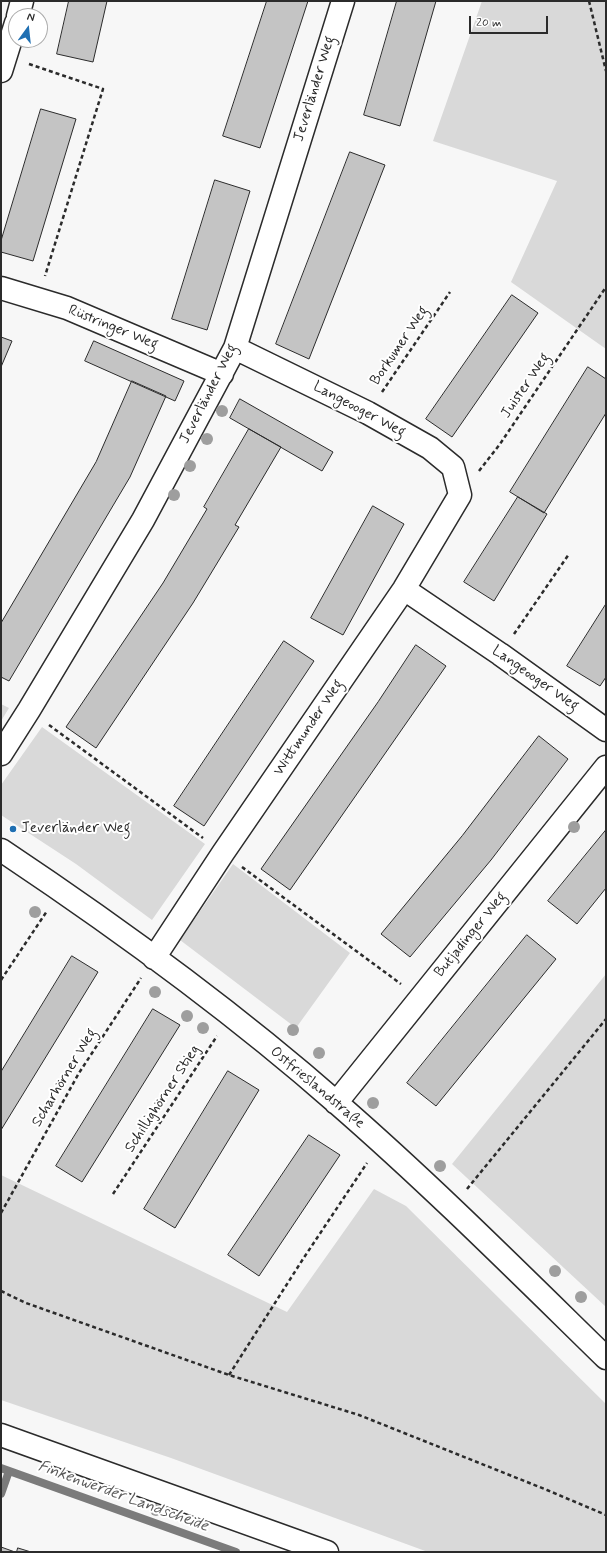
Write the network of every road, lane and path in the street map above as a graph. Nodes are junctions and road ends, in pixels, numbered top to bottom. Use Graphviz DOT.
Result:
graph roads {
  1 [pos="343,1"];
  2 [pos="589,1"];
  3 [pos="8,48"];
  4 [pos="3,64"];
  5 [pos="606,71"];
  6 [pos="606,287"];
  7 [pos="1,288"];
  8 [pos="450,292"];
  9 [pos="38,300"];
  10 [pos="235,348"];
  11 [pos="222,374"];
  12 [pos="368,413"];
  13 [pos="460,495"];
  14 [pos="569,554"];
  15 [pos="404,589"];
  16 [pos="500,654"];
  17 [pos="606,730"];
  18 [pos="1,754"];
  19 [pos="606,767"];
  20 [pos="1,850"];
  21 [pos="61,891"];
  22 [pos="154,958"];
  23 [pos="1,980"];
  24 [pos="231,1015"];
  25 [pos="606,1019"];
  26 [pos="336,1102"];
  27 [pos="382,1144"];
  28 [pos="113,1194"];
  29 [pos="452,1207"];
  30 [pos="1,1213"];
  31 [pos="1,1291"];
  32 [pos="606,1358"];
  33 [pos="229,1375"];
  34 [pos="1,1435"];
  35 [pos="606,1516"];
  36 [pos="327,1552"];
  1 -- 10 [label="street, Jeverländer Weg"];
  2 -- 5 [label="path"];
  3 -- 4 [label="street"];
  4 -- 9 [label="path"];
  6 -- 13 [label="path, Juister Weg"];
  7 -- 9 [label="street, Rüstringer Weg"];
  8 -- 12 [label="path, Borkumer Weg"];
  9 -- 11 [label="street, Rüstringer Weg"];
  10 -- 11 [label="street, Jeverländer Weg"];
  10 -- 12 [label="street, Langeooger Weg"];
  11 -- 18 [label="street, Jeverländer Weg"];
  12 -- 13 [label="street, Langeooger Weg"];
  13 -- 15 [label="street, Wittmunder Weg"];
  14 -- 16 [label="path"];
  15 -- 16 [label="street, Langeooger Weg"];
  15 -- 22 [label="street, Wittmunder Weg"];
  16 -- 17 [label="street, Langeooger Weg"];
  19 -- 26 [label="street, Butjadinger Weg"];
  20 -- 21 [label="street, Ostfrieslandstraße"];
  21 -- 22 [label="street, Ostfrieslandstraße"];
  21 -- 23 [label="path"];
  22 -- 24 [label="street, Ostfrieslandstraße"];
  22 -- 30 [label="path, Scharhörner Weg"];
  24 -- 26 [label="street, Ostfrieslandstraße"];
  24 -- 28 [label="path, Schillighörner Stieg"];
  25 -- 29 [label="path"];
  26 -- 27 [label="street, Ostfrieslandstraße"];
  27 -- 29 [label="street, Ostfrieslandstraße"];
  27 -- 33 [label="path"];
  29 -- 32 [label="street, Ostfrieslandstraße"];
  31 -- 33 [label="path"];
  33 -- 35 [label="path"];
  34 -- 36 [label="street"];
}
